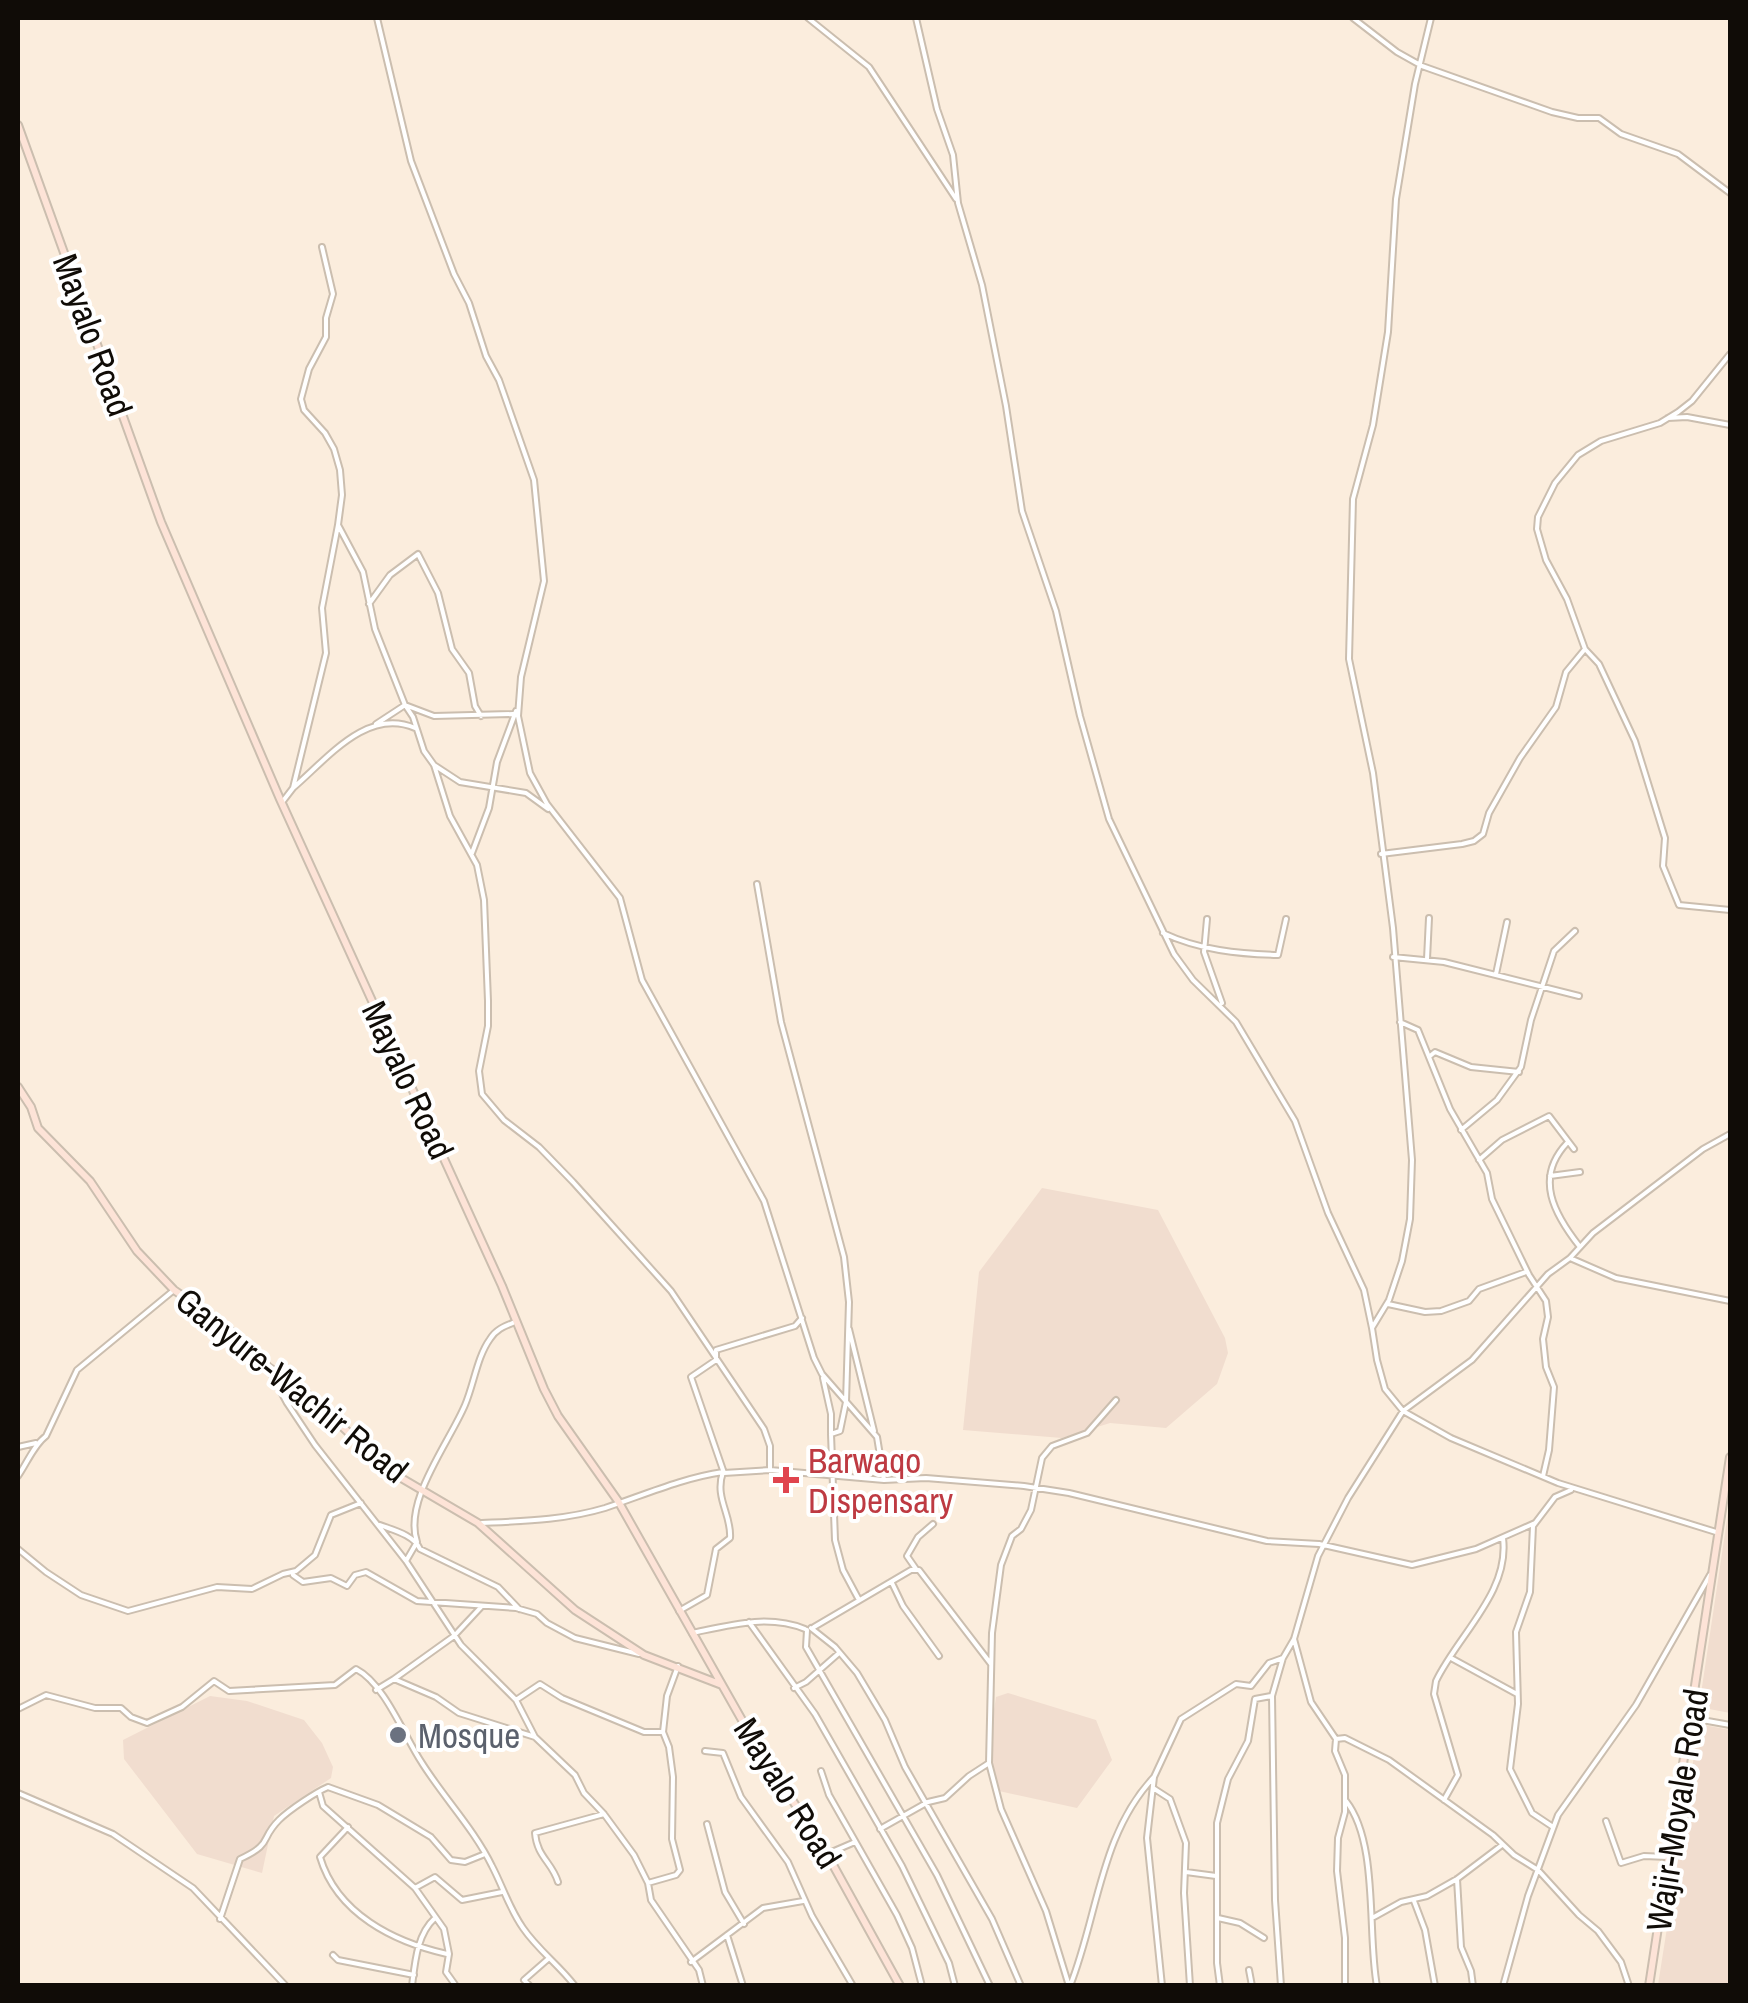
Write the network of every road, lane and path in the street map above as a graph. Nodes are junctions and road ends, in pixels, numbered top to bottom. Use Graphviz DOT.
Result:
graph roads {
  1 [pos="377,18"];
  2 [pos="808,18"];
  3 [pos="916,18"];
  4 [pos="1353,18"];
  5 [pos="1431,18"];
  6 [pos="1422,66"];
  7 [pos="18,125"];
  8 [pos="1730,193"];
  9 [pos="958,203"];
  10 [pos="322,247"];
  11 [pos="1730,354"];
  12 [pos="1663,418"];
  13 [pos="1730,425"];
  14 [pos="338,525"];
  15 [pos="370,604"];
  16 [pos="1585,649"];
  17 [pos="404,704"];
  18 [pos="518,706"];
  19 [pos="515,714"];
  20 [pos="481,716"];
  21 [pos="376,724"];
  22 [pos="417,729"];
  23 [pos="434,765"];
  24 [pos="495,787"];
  25 [pos="293,788"];
  26 [pos="282,802"];
  27 [pos="558,816"];
  28 [pos="472,853"];
  29 [pos="1381,854"];
  30 [pos="757,884"];
  31 [pos="1730,910"];
  32 [pos="1428,918"];
  33 [pos="1207,919"];
  34 [pos="1286,919"];
  35 [pos="1507,922"];
  36 [pos="1575,930"];
  37 [pos="1163,934"];
  38 [pos="1204,947"];
  39 [pos="1393,958"];
  40 [pos="1427,959"];
  41 [pos="1496,974"];
  42 [pos="1542,989"];
  43 [pos="1579,996"];
  44 [pos="1223,1008"];
  45 [pos="1400,1022"];
  46 [pos="1430,1056"];
  47 [pos="1518,1072"];
  48 [pos="18,1087"];
  49 [pos="1461,1130"];
  50 [pos="1730,1134"];
  51 [pos="1568,1143"];
  52 [pos="1574,1149"];
  53 [pos="1480,1160"];
  54 [pos="1580,1172"];
  55 [pos="1550,1176"];
  56 [pos="1580,1247"];
  57 [pos="1570,1258"];
  58 [pos="1527,1272"];
  59 [pos="1537,1286"];
  60 [pos="174,1290"];
  61 [pos="1730,1301"];
  62 [pos="1388,1304"];
  63 [pos="802,1318"];
  64 [pos="515,1322"];
  65 [pos="848,1326"];
  66 [pos="1372,1328"];
  67 [pos="716,1360"];
  68 [pos="268,1367"];
  69 [pos="822,1374"];
  70 [pos="1116,1400"];
  71 [pos="846,1402"];
  72 [pos="1402,1411"];
  73 [pos="874,1432"];
  74 [pos="831,1434"];
  75 [pos="36,1443"];
  76 [pos="18,1446"];
  77 [pos="1730,1457"];
  78 [pos="770,1470"];
  79 [pos="723,1472"];
  80 [pos="834,1475"];
  81 [pos="18,1476"];
  82 [pos="1543,1476"];
  83 [pos="884,1480"];
  84 [pos="1037,1488"];
  85 [pos="1574,1488"];
  86 [pos="423,1491"];
  87 [pos="618,1501"];
  88 [pos="362,1503"];
  89 [pos="1535,1522"];
  90 [pos="376,1523"];
  91 [pos="478,1523"];
  92 [pos="933,1524"];
  93 [pos="1721,1534"];
  94 [pos="1502,1538"];
  95 [pos="417,1542"];
  96 [pos="1323,1546"];
  97 [pos="18,1549"];
  98 [pos="406,1561"];
  99 [pos="916,1569"];
  100 [pos="290,1572"];
  101 [pos="1714,1572"];
  102 [pos="892,1583"];
  103 [pos="432,1600"];
  104 [pos="859,1600"];
  105 [pos="482,1606"];
  106 [pos="519,1609"];
  107 [pos="679,1612"];
  108 [pos="749,1622"];
  109 [pos="809,1629"];
  110 [pos="691,1633"];
  111 [pos="454,1636"];
  112 [pos="1294,1639"];
  113 [pos="839,1652"];
  114 [pos="644,1655"];
  115 [pos="940,1656"];
  116 [pos="1450,1657"];
  117 [pos="1283,1658"];
  118 [pos="991,1664"];
  119 [pos="678,1666"];
  120 [pos="821,1671"];
  121 [pos="394,1678"];
  122 [pos="722,1686"];
  123 [pos="1251,1686"];
  124 [pos="794,1688"];
  125 [pos="376,1690"];
  126 [pos="1517,1694"];
  127 [pos="1272,1696"];
  128 [pos="1255,1699"];
  129 [pos="516,1700"];
  130 [pos="18,1710"];
  131 [pos="1691,1718"];
  132 [pos="1730,1725"];
  133 [pos="663,1732"];
  134 [pos="534,1737"];
  135 [pos="1336,1738"];
  136 [pos="705,1751"];
  137 [pos="990,1763"];
  138 [pos="821,1771"];
  139 [pos="1154,1777"];
  140 [pos="1152,1788"];
  141 [pos="18,1792"];
  142 [pos="319,1792"];
  143 [pos="1444,1800"];
  144 [pos="1346,1801"];
  145 [pos="928,1802"];
  146 [pos="604,1814"];
  147 [pos="903,1816"];
  148 [pos="1606,1821"];
  149 [pos="707,1824"];
  150 [pos="348,1827"];
  151 [pos="1552,1827"];
  152 [pos="880,1829"];
  153 [pos="855,1842"];
  154 [pos="1502,1846"];
  155 [pos="485,1854"];
  156 [pos="827,1854"];
  157 [pos="1668,1857"];
  158 [pos="1538,1870"];
  159 [pos="1186,1872"];
  160 [pos="1216,1876"];
  161 [pos="1457,1879"];
  162 [pos="558,1882"];
  163 [pos="648,1883"];
  164 [pos="415,1888"];
  165 [pos="502,1892"];
  166 [pos="804,1901"];
  167 [pos="1414,1901"];
  168 [pos="1374,1917"];
  169 [pos="220,1918"];
  170 [pos="436,1918"];
  171 [pos="1218,1918"];
  172 [pos="744,1924"];
  173 [pos="727,1935"];
  174 [pos="1264,1938"];
  175 [pos="420,1944"];
  176 [pos="332,1954"];
  177 [pos="449,1954"];
  178 [pos="548,1959"];
  179 [pos="691,1962"];
  180 [pos="1249,1970"];
  181 [pos="414,1975"];
  182 [pos="286,1986"];
  183 [pos="412,1986"];
  184 [pos="456,1986"];
  185 [pos="530,1986"];
  186 [pos="575,1986"];
  187 [pos="704,1986"];
  188 [pos="742,1986"];
  189 [pos="853,1986"];
  190 [pos="900,1986"];
  191 [pos="922,1986"];
  192 [pos="956,1986"];
  193 [pos="990,1986"];
  194 [pos="1021,1986"];
  195 [pos="1070,1986"];
  196 [pos="1162,1986"];
  197 [pos="1190,1986"];
  198 [pos="1220,1986"];
  199 [pos="1252,1986"];
  200 [pos="1281,1986"];
  201 [pos="1345,1986"];
  202 [pos="1376,1986"];
  203 [pos="1436,1986"];
  204 [pos="1474,1986"];
  205 [pos="1504,1986"];
  206 [pos="1629,1986"];
  207 [pos="1650,1986"];
  1 -- 18 [label="street"];
  2 -- 9 [label="street"];
  3 -- 9 [label="street"];
  4 -- 6 [label="street"];
  5 -- 6 [label="street"];
  6 -- 8 [label="street"];
  6 -- 29 [label="street"];
  7 -- 26 [label="street, Mayalo Road"];
  9 -- 37 [label="street"];
  10 -- 14 [label="street"];
  11 -- 12 [label="street"];
  12 -- 13 [label="street"];
  12 -- 16 [label="street"];
  14 -- 15 [label="street"];
  14 -- 25 [label="street"];
  15 -- 17 [label="street"];
  15 -- 20 [label="street"];
  16 -- 29 [label="street"];
  16 -- 31 [label="street"];
  17 -- 20 [label="street"];
  17 -- 21 [label="street"];
  17 -- 22 [label="street"];
  18 -- 19 [label="street"];
  18 -- 27 [label="street"];
  19 -- 20 [label="street"];
  19 -- 24 [label="street"];
  21 -- 22 [label="street"];
  21 -- 25 [label="street"];
  22 -- 23 [label="street"];
  23 -- 24 [label="street"];
  23 -- 28 [label="street"];
  24 -- 27 [label="street"];
  24 -- 28 [label="street"];
  25 -- 26 [label="street"];
  26 -- 64 [label="street, Mayalo Road"];
  27 -- 63 [label="street"];
  28 -- 67 [label="street"];
  29 -- 39 [label="street"];
  30 -- 65 [label="street"];
  32 -- 40 [label="street"];
  33 -- 38 [label="street"];
  34 -- 38 [label="street"];
  35 -- 41 [label="street"];
  36 -- 42 [label="street"];
  37 -- 38 [label="street"];
  37 -- 44 [label="street"];
  38 -- 44 [label="street"];
  39 -- 40 [label="street"];
  39 -- 45 [label="street"];
  40 -- 41 [label="street"];
  41 -- 42 [label="street"];
  42 -- 43 [label="street"];
  42 -- 47 [label="street"];
  44 -- 66 [label="street"];
  45 -- 46 [label="street"];
  45 -- 62 [label="street"];
  46 -- 47 [label="street"];
  46 -- 49 [label="street"];
  47 -- 49 [label="street"];
  48 -- 60 [label="street, Ganyure-Wachir Road"];
  49 -- 53 [label="street"];
  50 -- 56 [label="street"];
  51 -- 52 [label="street"];
  51 -- 53 [label="street"];
  51 -- 55 [label="street"];
  53 -- 58 [label="street"];
  54 -- 55 [label="street"];
  55 -- 56 [label="street"];
  56 -- 57 [label="street"];
  57 -- 59 [label="street"];
  57 -- 61 [label="street"];
  58 -- 59 [label="street"];
  58 -- 62 [label="street"];
  59 -- 72 [label="street"];
  59 -- 82 [label="street"];
  60 -- 68 [label="street, Ganyure-Wachir Road"];
  60 -- 75 [label="street"];
  62 -- 66 [label="street"];
  63 -- 67 [label="street"];
  63 -- 69 [label="street"];
  64 -- 86 [label="street"];
  64 -- 87 [label="street, Mayalo Road"];
  65 -- 71 [label="street"];
  65 -- 73 [label="street"];
  66 -- 72 [label="street"];
  67 -- 78 [label="street"];
  67 -- 79 [label="street"];
  68 -- 86 [label="street, Ganyure-Wachir Road"];
  68 -- 88 [label="street"];
  69 -- 71 [label="street"];
  69 -- 74 [label="street"];
  70 -- 84 [label="street"];
  71 -- 73 [label="street"];
  71 -- 74 [label="street"];
  72 -- 82 [label="street"];
  72 -- 96 [label="street"];
  73 -- 83 [label="street"];
  74 -- 80 [label="street"];
  75 -- 76 [label="street"];
  75 -- 81 [label="street"];
  77 -- 93 [label="street, Wajir-Moyale Road"];
  78 -- 79 [label="street"];
  78 -- 80 [label="street"];
  79 -- 87 [label="street"];
  79 -- 107 [label="street"];
  80 -- 83 [label="street"];
  80 -- 104 [label="street"];
  82 -- 85 [label="street"];
  83 -- 84 [label="street"];
  84 -- 96 [label="street"];
  84 -- 118 [label="street"];
  85 -- 89 [label="street"];
  85 -- 93 [label="street"];
  86 -- 91 [label="street, Ganyure-Wachir Road"];
  86 -- 95 [label="street"];
  87 -- 91 [label="street"];
  87 -- 107 [label="street, Mayalo Road"];
  88 -- 90 [label="street"];
  88 -- 100 [label="street"];
  89 -- 94 [label="street"];
  89 -- 126 [label="street"];
  90 -- 95 [label="street"];
  90 -- 98 [label="street"];
  91 -- 114 [label="street, Ganyure-Wachir Road"];
  92 -- 99 [label="street"];
  93 -- 101 [label="street, Wajir-Moyale Road"];
  94 -- 96 [label="street"];
  94 -- 116 [label="street"];
  95 -- 98 [label="street"];
  95 -- 106 [label="street"];
  96 -- 112 [label="street"];
  97 -- 100 [label="street"];
  98 -- 103 [label="street"];
  99 -- 102 [label="street"];
  99 -- 118 [label="street"];
  100 -- 103 [label="street"];
  101 -- 131 [label="street, Wajir-Moyale Road"];
  101 -- 151 [label="street"];
  102 -- 104 [label="street"];
  102 -- 115 [label="street"];
  103 -- 105 [label="street"];
  103 -- 111 [label="street"];
  104 -- 109 [label="street"];
  105 -- 106 [label="street"];
  105 -- 111 [label="street"];
  106 -- 114 [label="street"];
  107 -- 110 [label="street, Mayalo Road"];
  108 -- 109 [label="street"];
  108 -- 110 [label="street"];
  108 -- 124 [label="street"];
  109 -- 113 [label="street"];
  109 -- 120 [label="street"];
  110 -- 122 [label="street, Mayalo Road"];
  111 -- 121 [label="street"];
  111 -- 129 [label="street"];
  112 -- 117 [label="street"];
  112 -- 135 [label="street"];
  113 -- 120 [label="street"];
  113 -- 145 [label="street"];
  114 -- 119 [label="street, Ganyure-Wachir Road"];
  116 -- 126 [label="street"];
  116 -- 143 [label="street"];
  117 -- 123 [label="street"];
  117 -- 127 [label="street"];
  118 -- 137 [label="street"];
  119 -- 122 [label="street, Ganyure-Wachir Road"];
  119 -- 133 [label="street"];
  120 -- 124 [label="street"];
  120 -- 147 [label="street"];
  121 -- 125 [label="street"];
  121 -- 134 [label="street"];
  122 -- 156 [label="street, Mayalo Road"];
  123 -- 128 [label="street"];
  123 -- 139 [label="street"];
  124 -- 152 [label="street"];
  125 -- 130 [label="street"];
  125 -- 155 [label="street"];
  126 -- 151 [label="street"];
  127 -- 128 [label="street"];
  127 -- 200 [label="street"];
  128 -- 160 [label="street"];
  129 -- 133 [label="street"];
  129 -- 134 [label="street"];
  131 -- 132 [label="street"];
  131 -- 157 [label="street, Wajir-Moyale Road"];
  133 -- 163 [label="street"];
  134 -- 146 [label="street"];
  135 -- 143 [label="street"];
  135 -- 144 [label="street"];
  136 -- 166 [label="street"];
  137 -- 145 [label="street"];
  137 -- 195 [label="street"];
  138 -- 153 [label="street"];
  139 -- 140 [label="street"];
  139 -- 195 [label="street"];
  140 -- 159 [label="street"];
  140 -- 196 [label="street"];
  141 -- 169 [label="street"];
  142 -- 150 [label="street"];
  142 -- 155 [label="street"];
  142 -- 169 [label="street"];
  143 -- 154 [label="street"];
  144 -- 168 [label="street"];
  144 -- 201 [label="street"];
  145 -- 147 [label="street"];
  145 -- 194 [label="street"];
  146 -- 162 [label="street"];
  146 -- 163 [label="street"];
  147 -- 152 [label="street"];
  147 -- 193 [label="street"];
  148 -- 157 [label="street"];
  149 -- 172 [label="street"];
  150 -- 164 [label="street"];
  150 -- 175 [label="street"];
  151 -- 158 [label="street"];
  152 -- 192 [label="street"];
  153 -- 156 [label="street"];
  153 -- 191 [label="street"];
  154 -- 158 [label="street"];
  154 -- 161 [label="street"];
  155 -- 165 [label="street"];
  156 -- 190 [label="street, Mayalo Road"];
  157 -- 207 [label="street, Wajir-Moyale Road"];
  158 -- 205 [label="street"];
  158 -- 206 [label="street"];
  159 -- 160 [label="street"];
  159 -- 197 [label="street"];
  160 -- 171 [label="street"];
  161 -- 167 [label="street"];
  161 -- 204 [label="street"];
  163 -- 179 [label="street"];
  164 -- 165 [label="street"];
  164 -- 170 [label="street"];
  165 -- 178 [label="street"];
  166 -- 172 [label="street"];
  166 -- 189 [label="street"];
  167 -- 168 [label="street"];
  167 -- 203 [label="street"];
  168 -- 202 [label="street"];
  169 -- 182 [label="street"];
  170 -- 175 [label="street"];
  170 -- 177 [label="street"];
  171 -- 174 [label="street"];
  171 -- 198 [label="street"];
  172 -- 173 [label="street"];
  173 -- 179 [label="street"];
  173 -- 188 [label="street"];
  175 -- 177 [label="street"];
  175 -- 181 [label="street"];
  176 -- 181 [label="street"];
  177 -- 184 [label="street"];
  178 -- 185 [label="street"];
  178 -- 186 [label="street"];
  179 -- 187 [label="street"];
  180 -- 199 [label="street"];
  181 -- 183 [label="street"];
}
